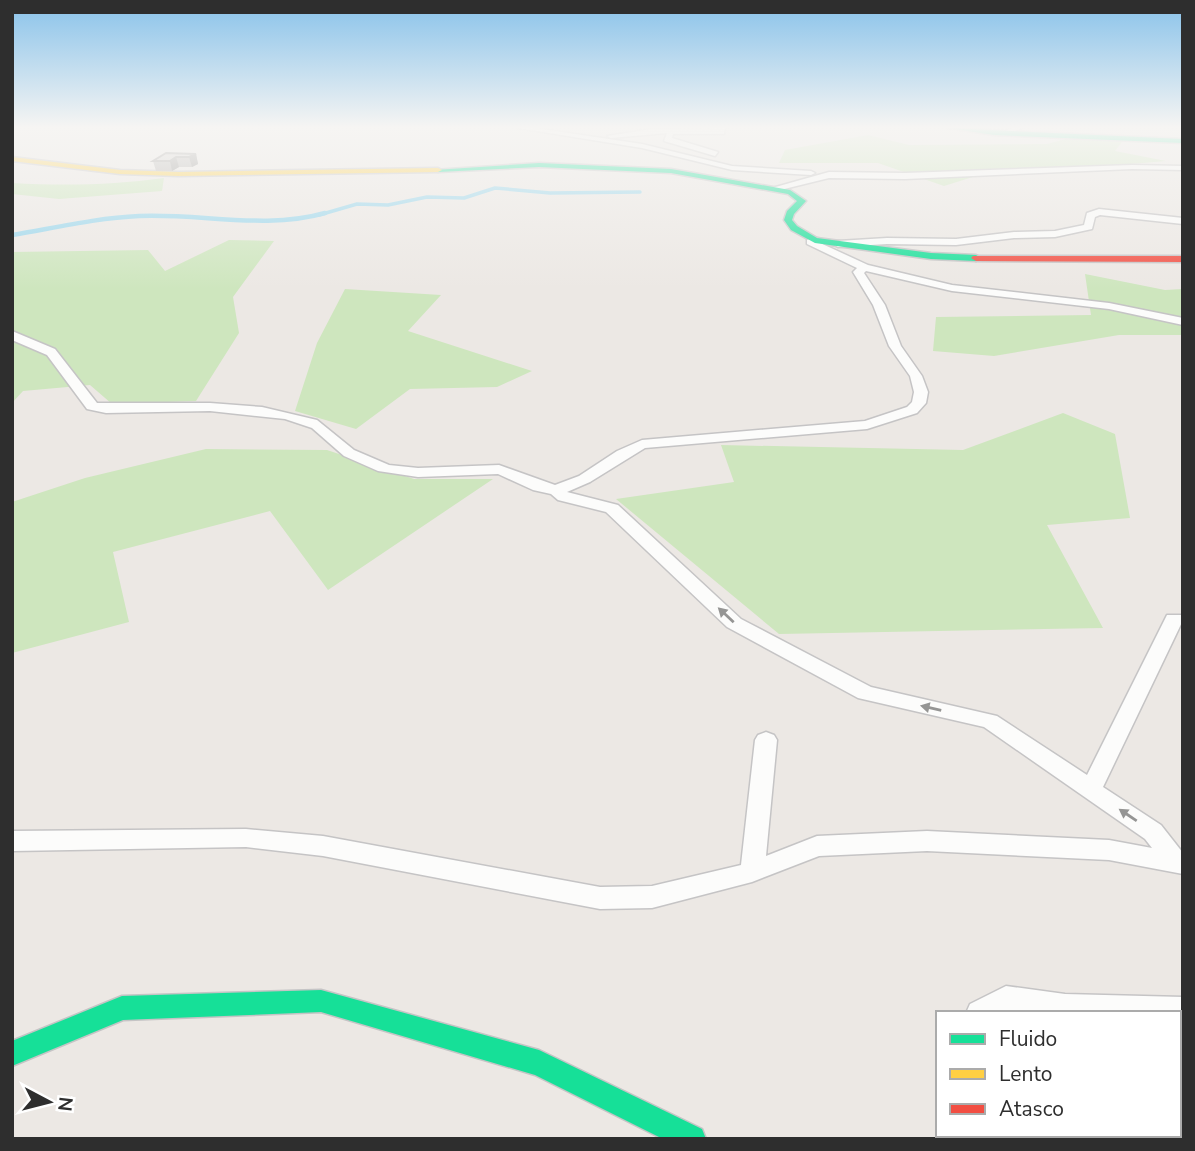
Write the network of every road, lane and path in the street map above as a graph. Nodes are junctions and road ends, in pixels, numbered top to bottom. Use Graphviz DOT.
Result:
graph roads {
  1 [pos="737,182"];
  2 [pos="802,182"];
  3 [pos="776,188"];
  4 [pos="1183,221"];
  5 [pos="815,240"];
  6 [pos="838,244"];
  7 [pos="1183,258"];
  8 [pos="864,267"];
  9 [pos="1183,322"];
  10 [pos="12,335"];
  11 [pos="559,489"];
  12 [pos="1174,619"];
  13 [pos="766,740"];
  14 [pos="1091,789"];
  15 [pos="12,841"];
  16 [pos="1179,863"];
  17 [pos="752,872"];
  18 [pos="1183,1010"];
  19 [pos="985,1011"];
  20 [pos="12,1054"];
  21 [pos="692,1139"];
  1 -- 3 [label="street"];
  2 -- 3 [label="street"];
  3 -- 5 [label="street"];
  4 -- 6 [label="street"];
  5 -- 6 [label="street"];
  5 -- 8 [label="street"];
  6 -- 7 [label="street"];
  8 -- 9 [label="street"];
  8 -- 11 [label="street"];
  10 -- 11 [label="street"];
  14 -- 11 [label="street, one-way"];
  12 -- 14 [label="street"];
  13 -- 17 [label="street"];
  16 -- 14 [label="street, one-way"];
  15 -- 17 [label="street"];
  16 -- 17 [label="street"];
  18 -- 19 [label="street"];
  20 -- 21 [label="street"];
}
